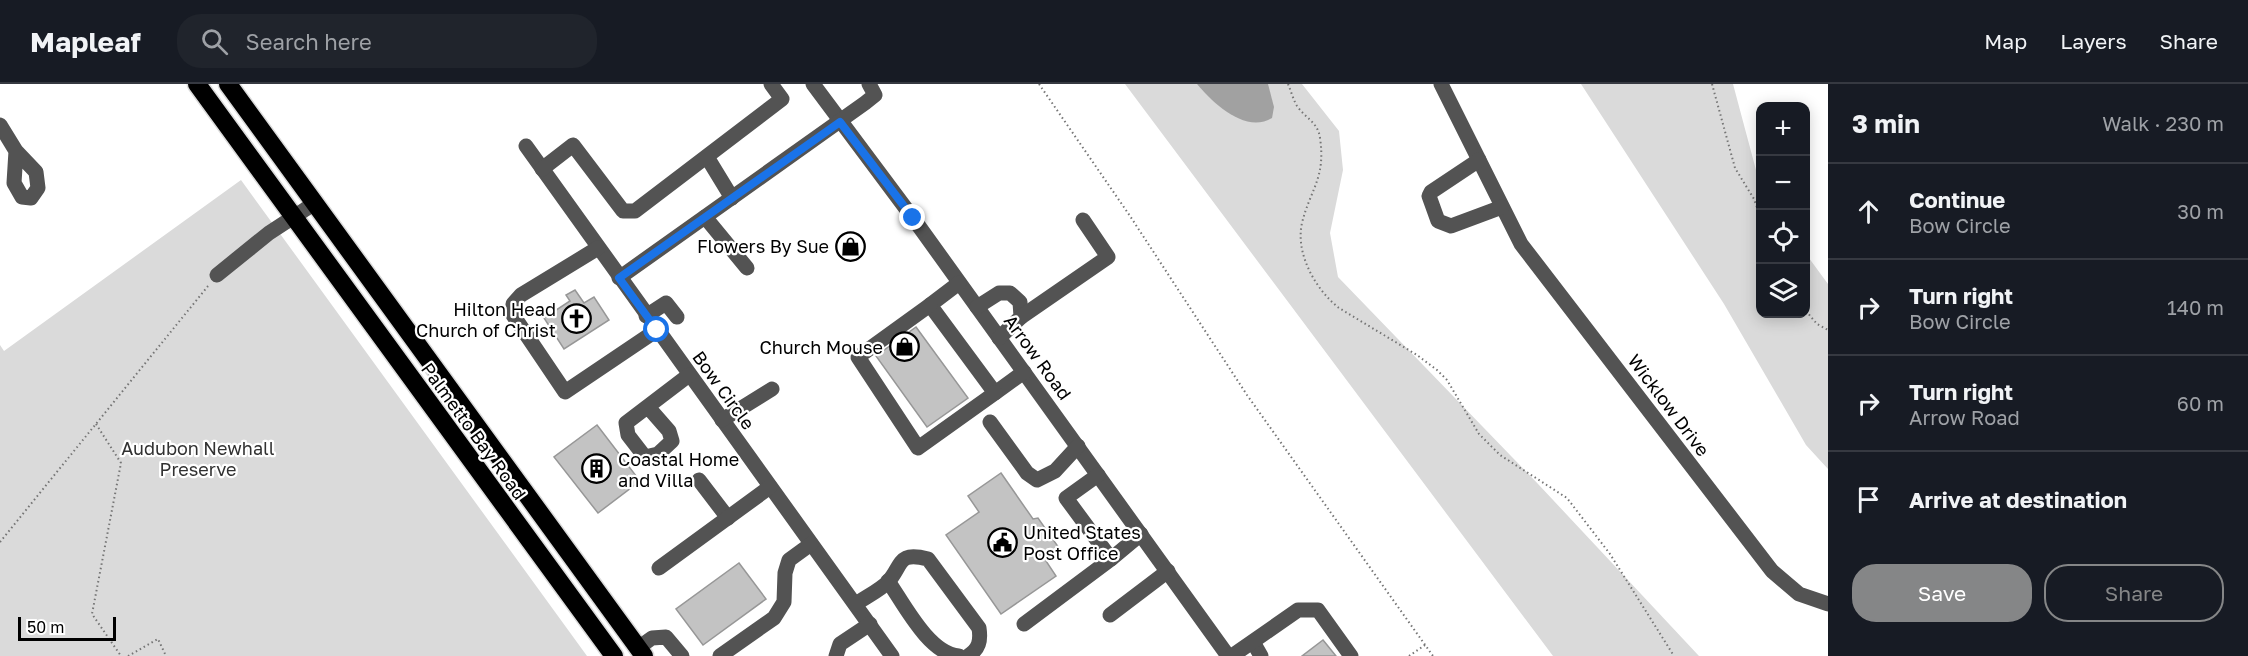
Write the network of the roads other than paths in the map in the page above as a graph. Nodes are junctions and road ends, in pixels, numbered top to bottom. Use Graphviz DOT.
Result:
graph roads {
  1 [pos="197,84"];
  2 [pos="228,84"];
  3 [pos="771,84"];
  4 [pos="813,84"];
  5 [pos="869,84"];
  6 [pos="1441,84"];
  7 [pos="840,122"];
  8 [pos="0,125"];
  9 [pos="526,146"];
  10 [pos="16,151"];
  11 [pos="707,157"];
  12 [pos="1479,160"];
  13 [pos="542,169"];
  14 [pos="732,198"];
  15 [pos="315,203"];
  16 [pos="1502,207"];
  17 [pos="705,217"];
  18 [pos="293,218"];
  19 [pos="1083,220"];
  20 [pos="598,248"];
  21 [pos="747,268"];
  22 [pos="217,275"];
  23 [pos="619,278"];
  24 [pos="959,283"];
  25 [pos="930,305"];
  26 [pos="977,307"];
  27 [pos="646,316"];
  28 [pos="677,317"];
  29 [pos="1022,317"];
  30 [pos="657,330"];
  31 [pos="999,338"];
  32 [pos="1024,372"];
  33 [pos="689,375"];
  34 [pos="772,389"];
  35 [pos="995,393"];
  36 [pos="648,406"];
  37 [pos="722,420"];
  38 [pos="990,422"];
  39 [pos="1078,446"];
  40 [pos="1098,475"];
  41 [pos="699,480"];
  42 [pos="770,487"];
  43 [pos="728,518"];
  44 [pos="1141,534"];
  45 [pos="812,544"];
  46 [pos="1112,559"];
  47 [pos="659,568"];
  48 [pos="1168,572"];
  49 [pos="888,581"];
  50 [pos="856,604"];
  51 [pos="1828,604"];
  52 [pos="1110,615"];
  53 [pos="870,624"];
  54 [pos="1024,624"];
  55 [pos="1253,642"];
  56 [pos="934,646"];
  57 [pos="641,652"];
  58 [pos="614,656"];
  59 [pos="682,656"];
  60 [pos="720,656"];
  61 [pos="836,656"];
  62 [pos="892,656"];
  63 [pos="921,656"];
  64 [pos="959,656"];
  65 [pos="968,656"];
  66 [pos="1230,656"];
  67 [pos="1261,656"];
  68 [pos="1351,656"];
  1 -- 18 [label="highway, Palmetto Bay Road"];
  2 -- 15 [label="highway, Palmetto Bay Road"];
  3 -- 11 [label="street"];
  4 -- 7 [label="street, Arrow Road"];
  5 -- 7 [label="street"];
  6 -- 12 [label="street, Wicklow Drive"];
  7 -- 14 [label="street"];
  7 -- 24 [label="street, Arrow Road"];
  8 -- 10 [label="street"];
  9 -- 13 [label="street, Bow Circle"];
  11 -- 13 [label="street"];
  11 -- 14 [label="street"];
  12 -- 16 [label="street, Wicklow Drive"];
  12 -- 16 [label="street"];
  13 -- 20 [label="street, Bow Circle"];
  14 -- 17 [label="street"];
  15 -- 18 [label="street"];
  15 -- 57 [label="highway, Palmetto Bay Road"];
  16 -- 51 [label="street, Wicklow Drive"];
  17 -- 21 [label="street"];
  17 -- 23 [label="street"];
  18 -- 22 [label="street"];
  18 -- 58 [label="highway, Palmetto Bay Road"];
  19 -- 29 [label="street"];
  20 -- 23 [label="street, Bow Circle"];
  20 -- 30 [label="street"];
  23 -- 27 [label="street, Bow Circle"];
  24 -- 25 [label="street"];
  24 -- 26 [label="street, Arrow Road"];
  25 -- 35 [label="street"];
  25 -- 35 [label="street"];
  26 -- 29 [label="street"];
  26 -- 31 [label="street, Arrow Road"];
  27 -- 28 [label="street"];
  27 -- 30 [label="street, Bow Circle"];
  29 -- 31 [label="street"];
  30 -- 33 [label="street, Bow Circle"];
  31 -- 32 [label="street, Arrow Road"];
  32 -- 35 [label="street"];
  32 -- 39 [label="street, Arrow Road"];
  33 -- 36 [label="street"];
  33 -- 37 [label="street, Bow Circle"];
  34 -- 37 [label="street"];
  37 -- 42 [label="street, Bow Circle"];
  38 -- 39 [label="street"];
  39 -- 40 [label="street, Arrow Road"];
  40 -- 44 [label="street, Arrow Road"];
  40 -- 46 [label="street"];
  41 -- 43 [label="street"];
  42 -- 43 [label="street"];
  42 -- 45 [label="street, Bow Circle"];
  43 -- 47 [label="street"];
  44 -- 46 [label="street"];
  44 -- 48 [label="street, Arrow Road"];
  45 -- 50 [label="street, Bow Circle"];
  45 -- 60 [label="street"];
  46 -- 54 [label="street"];
  48 -- 52 [label="street"];
  48 -- 66 [label="street, Arrow Road"];
  49 -- 50 [label="street"];
  49 -- 56 [label="street"];
  49 -- 65 [label="street"];
  50 -- 53 [label="street, Bow Circle"];
  53 -- 61 [label="street"];
  53 -- 62 [label="street, Bow Circle"];
  55 -- 66 [label="street"];
  55 -- 67 [label="street"];
  55 -- 68 [label="street"];
  56 -- 63 [label="street"];
  56 -- 64 [label="street"];
  57 -- 59 [label="street"];
}
